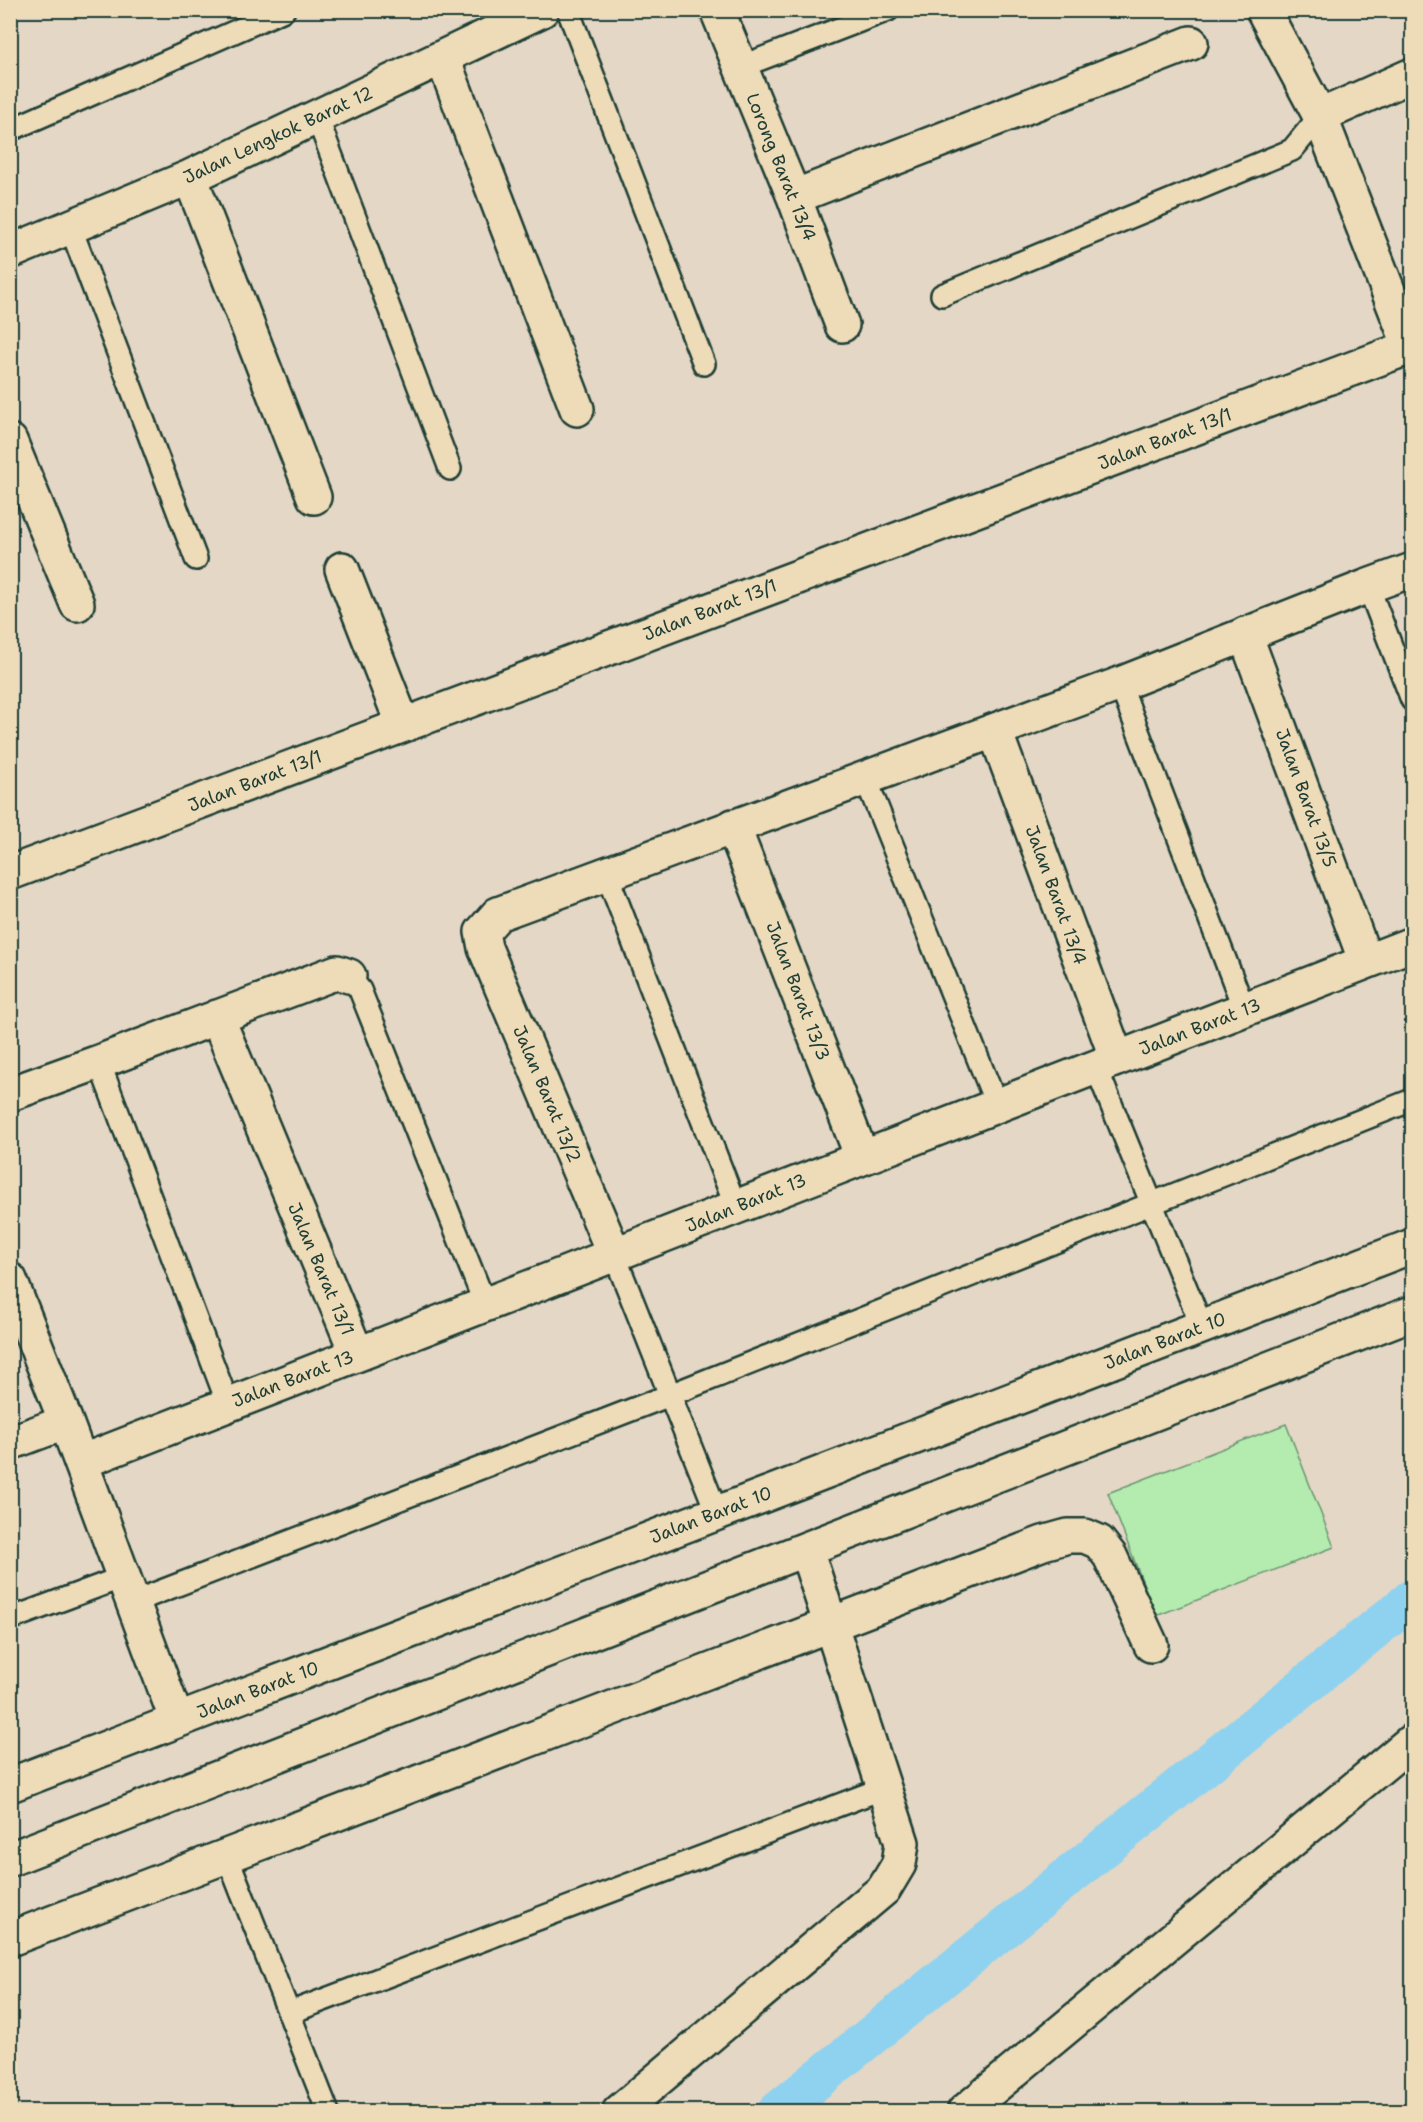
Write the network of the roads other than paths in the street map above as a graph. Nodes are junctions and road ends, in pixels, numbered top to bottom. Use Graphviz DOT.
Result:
graph roads {
  1 [pos="284,10"];
  2 [pos="542,10"];
  3 [pos="568,10"];
  4 [pos="717,10"];
  5 [pos="888,10"];
  6 [pos="1263,10"];
  7 [pos="1191,43"];
  8 [pos="443,58"];
  9 [pos="740,67"];
  10 [pos="1413,75"];
  11 [pos="1320,116"];
  12 [pos="317,117"];
  13 [pos="10,130"];
  14 [pos="190,177"];
  15 [pos="794,197"];
  16 [pos="70,226"];
  17 [pos="10,252"];
  18 [pos="942,295"];
  19 [pos="842,325"];
  20 [pos="1411,350"];
  21 [pos="704,364"];
  22 [pos="577,409"];
  23 [pos="10,441"];
  24 [pos="450,469"];
  25 [pos="314,497"];
  26 [pos="196,559"];
  27 [pos="342,569"];
  28 [pos="1413,570"];
  29 [pos="1368,586"];
  30 [pos="77,604"];
  31 [pos="1245,634"];
  32 [pos="1120,684"];
  33 [pos="1413,700"];
  34 [pos="403,725"];
  35 [pos="995,731"];
  36 [pos="865,777"];
  37 [pos="733,826"];
  38 [pos="10,873"];
  39 [pos="607,875"];
  40 [pos="1413,944"];
  41 [pos="1366,962"];
  42 [pos="349,976"];
  43 [pos="1244,1010"];
  44 [pos="217,1017"];
  45 [pos="99,1062"];
  46 [pos="1106,1063"];
  47 [pos="10,1094"];
  48 [pos="1413,1100"];
  49 [pos="997,1106"];
  50 [pos="862,1157"];
  51 [pos="1152,1204"];
  52 [pos="736,1207"];
  53 [pos="1413,1246"];
  54 [pos="614,1254"];
  55 [pos="10,1280"];
  56 [pos="485,1304"];
  57 [pos="1413,1312"];
  58 [pos="1202,1327"];
  59 [pos="357,1354"];
  60 [pos="670,1395"];
  61 [pos="228,1404"];
  62 [pos="66,1422"];
  63 [pos="10,1443"];
  64 [pos="81,1462"];
  65 [pos="717,1513"];
  66 [pos="806,1549"];
  67 [pos="128,1589"];
  68 [pos="10,1619"];
  69 [pos="831,1624"];
  70 [pos="1150,1645"];
  71 [pos="177,1721"];
  72 [pos="1413,1741"];
  73 [pos="10,1785"];
  74 [pos="884,1788"];
  75 [pos="228,1856"];
  76 [pos="10,1859"];
  77 [pos="10,1939"];
  78 [pos="289,2013"];
  79 [pos="328,2112"];
  80 [pos="619,2112"];
  81 [pos="964,2112"];
  1 -- 13 [label="lane"];
  2 -- 8 [label="street, Jalan Lengkok Barat 12"];
  3 -- 21 [label="lane"];
  4 -- 9 [label="street, Lorong Barat 13/4"];
  5 -- 9 [label="lane"];
  6 -- 11 [label="street"];
  7 -- 15 [label="street"];
  8 -- 12 [label="street, Jalan Lengkok Barat 12"];
  8 -- 22 [label="street"];
  9 -- 15 [label="street, Lorong Barat 13/4"];
  10 -- 11 [label="street"];
  11 -- 18 [label="lane"];
  11 -- 20 [label="street"];
  12 -- 14 [label="street, Jalan Lengkok Barat 12"];
  12 -- 24 [label="lane"];
  14 -- 16 [label="street, Jalan Lengkok Barat 12"];
  14 -- 25 [label="street"];
  15 -- 19 [label="street, Lorong Barat 13/4"];
  16 -- 17 [label="street, Jalan Lengkok Barat 12"];
  16 -- 26 [label="lane"];
  20 -- 34 [label="street, Jalan Barat 13/1"];
  23 -- 30 [label="street"];
  27 -- 34 [label="street"];
  28 -- 29 [label="street"];
  29 -- 31 [label="street"];
  29 -- 33 [label="lane"];
  31 -- 32 [label="street"];
  31 -- 41 [label="street, Jalan Barat 13/5"];
  32 -- 35 [label="street"];
  32 -- 43 [label="lane"];
  34 -- 38 [label="street, Jalan Barat 13/1"];
  35 -- 36 [label="street"];
  35 -- 46 [label="street, Jalan Barat 13/4"];
  36 -- 37 [label="street"];
  36 -- 49 [label="lane"];
  37 -- 39 [label="street"];
  37 -- 50 [label="street, Jalan Barat 13/3"];
  39 -- 52 [label="lane"];
  39 -- 54 [label="street, Jalan Barat 13/2"];
  40 -- 41 [label="street, Jalan Barat 13"];
  41 -- 43 [label="street, Jalan Barat 13"];
  42 -- 44 [label="street"];
  42 -- 56 [label="lane"];
  43 -- 46 [label="street, Jalan Barat 13"];
  44 -- 45 [label="street"];
  44 -- 59 [label="street, Jalan Barat 13/1"];
  45 -- 47 [label="street"];
  45 -- 61 [label="lane"];
  46 -- 49 [label="street, Jalan Barat 13"];
  46 -- 51 [label="lane"];
  48 -- 51 [label="lane"];
  49 -- 50 [label="street, Jalan Barat 13"];
  50 -- 52 [label="street, Jalan Barat 13"];
  51 -- 58 [label="lane"];
  51 -- 60 [label="lane"];
  52 -- 54 [label="street, Jalan Barat 13"];
  53 -- 58 [label="street, Jalan Barat 10"];
  54 -- 56 [label="street, Jalan Barat 13"];
  54 -- 60 [label="lane"];
  55 -- 62 [label="street"];
  56 -- 59 [label="street, Jalan Barat 13"];
  57 -- 66 [label="street"];
  58 -- 65 [label="street, Jalan Barat 10"];
  59 -- 61 [label="street, Jalan Barat 13"];
  60 -- 65 [label="lane"];
  60 -- 67 [label="lane"];
  61 -- 64 [label="street, Jalan Barat 13"];
  62 -- 63 [label="street"];
  62 -- 64 [label="street"];
  64 -- 67 [label="street"];
  65 -- 71 [label="street, Jalan Barat 10"];
  66 -- 69 [label="street"];
  66 -- 76 [label="street"];
  67 -- 68 [label="lane"];
  67 -- 71 [label="street"];
  69 -- 70 [label="street"];
  69 -- 74 [label="street"];
  69 -- 75 [label="street"];
  71 -- 73 [label="street, Jalan Barat 10"];
  72 -- 81 [label="street"];
  74 -- 78 [label="lane"];
  74 -- 80 [label="street"];
  75 -- 77 [label="street"];
  75 -- 78 [label="lane"];
  78 -- 79 [label="lane"];
}
